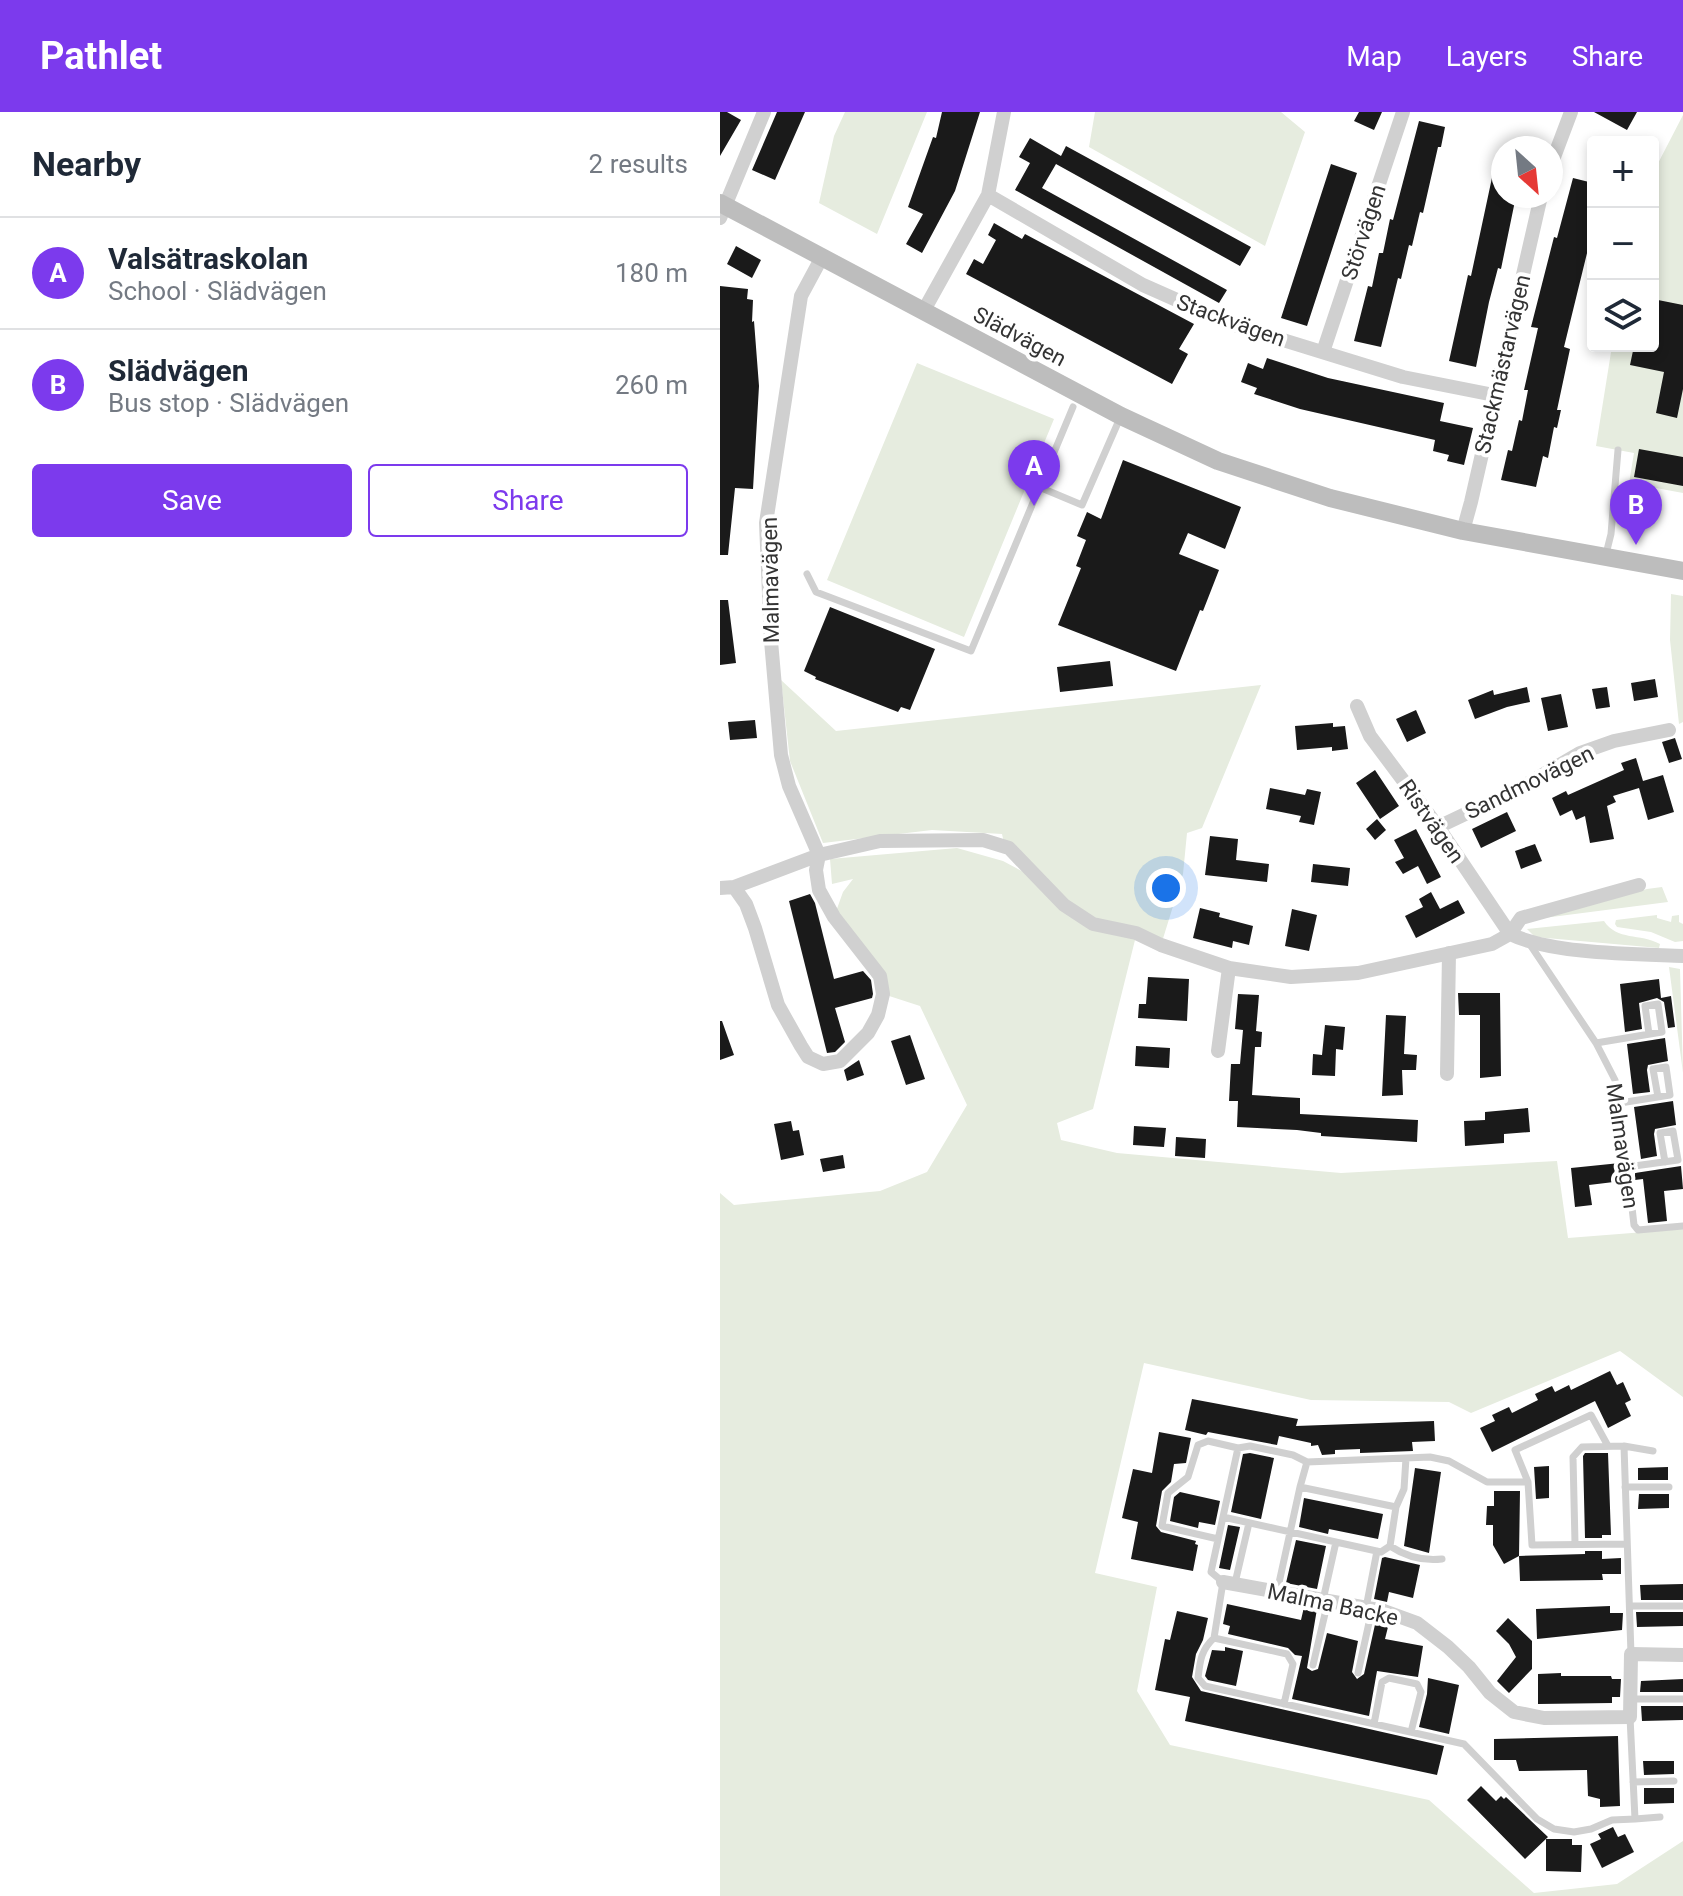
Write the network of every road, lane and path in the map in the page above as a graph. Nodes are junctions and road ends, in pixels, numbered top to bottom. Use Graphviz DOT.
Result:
graph roads {
  1 [pos="764,112"];
  2 [pos="1004,112"];
  3 [pos="1403,112"];
  4 [pos="1571,112"];
  5 [pos="1562,136"];
  6 [pos="988,195"];
  7 [pos="1538,208"];
  8 [pos="722,209"];
  9 [pos="822,257"];
  10 [pos="923,312"];
  11 [pos="1323,352"];
  12 [pos="1494,395"];
  13 [pos="1073,407"];
  14 [pos="1121,416"];
  15 [pos="1618,450"];
  16 [pos="1039,487"];
  17 [pos="1463,531"];
  18 [pos="1606,557"];
  19 [pos="1683,571"];
  20 [pos="807,574"];
  21 [pos="1357,706"];
  22 [pos="1669,730"];
  23 [pos="1438,827"];
  24 [pos="819,855"];
  25 [pos="1639,885"];
  26 [pos="727,888"];
  27 [pos="1510,934"];
  28 [pos="1529,943"];
  29 [pos="1449,953"];
  30 [pos="1683,956"];
  31 [pos="1229,968"];
  32 [pos="1649,1034"];
  33 [pos="1596,1043"];
  34 [pos="1218,1051"];
  35 [pos="1447,1074"];
  36 [pos="1658,1097"];
  37 [pos="1620,1103"];
  38 [pos="1665,1162"];
  39 [pos="1627,1167"];
  40 [pos="1683,1226"];
  41 [pos="1608,1446"];
  42 [pos="1624,1446"];
  43 [pos="1238,1448"];
  44 [pos="1653,1451"];
  45 [pos="1406,1458"];
  46 [pos="1307,1462"];
  47 [pos="1528,1482"];
  48 [pos="1300,1487"];
  49 [pos="1625,1487"];
  50 [pos="1669,1487"];
  51 [pos="1396,1507"];
  52 [pos="1223,1517"];
  53 [pos="1249,1523"];
  54 [pos="1639,1525"];
  55 [pos="1627,1526"];
  56 [pos="1290,1532"];
  57 [pos="1218,1539"];
  58 [pos="1336,1542"];
  59 [pos="1575,1543"];
  60 [pos="1627,1544"];
  61 [pos="1390,1546"];
  62 [pos="1377,1551"];
  63 [pos="1442,1559"];
  64 [pos="1640,1569"];
  65 [pos="1628,1570"];
  66 [pos="1229,1583"];
  67 [pos="1277,1592"];
  68 [pos="1326,1601"];
  69 [pos="1630,1606"];
  70 [pos="1683,1606"];
  71 [pos="1369,1608"];
  72 [pos="1214,1638"];
  73 [pos="1631,1654"];
  74 [pos="1683,1655"];
  75 [pos="1313,1665"];
  76 [pos="1358,1673"];
  77 [pos="1631,1699"];
  78 [pos="1683,1699"];
  79 [pos="1284,1704"];
  80 [pos="1630,1717"];
  81 [pos="1374,1724"];
  82 [pos="1411,1732"];
  83 [pos="1642,1736"];
  84 [pos="1631,1737"];
  85 [pos="1674,1781"];
  86 [pos="1633,1782"];
  87 [pos="1660,1817"];
  88 [pos="1635,1819"];
  1 -- 8 [label="street"];
  2 -- 6 [label="street"];
  3 -- 11 [label="street, Störvägen"];
  4 -- 5 [label="street"];
  6 -- 10 [label="street"];
  6 -- 11 [label="street, Stackvägen"];
  7 -- 12 [label="street, Stackmästarvägen"];
  8 -- 9 [label="street, Slädvägen"];
  9 -- 10 [label="street, Slädvägen"];
  9 -- 24 [label="street, Malmavägen"];
  10 -- 14 [label="street, Slädvägen"];
  11 -- 12 [label="street, Stackvägen"];
  12 -- 17 [label="street, Stackmästarvägen"];
  13 -- 16 [label="lane"];
  14 -- 16 [label="lane"];
  14 -- 17 [label="street, Slädvägen"];
  15 -- 18 [label="lane"];
  16 -- 20 [label="lane"];
  17 -- 18 [label="street, Slädvägen"];
  18 -- 19 [label="street, Slädvägen"];
  21 -- 23 [label="street, Ristvägen"];
  22 -- 23 [label="street, Sandmovägen"];
  23 -- 27 [label="street, Ristvägen"];
  24 -- 26 [label="street, Malmavägen"];
  24 -- 26 [label="street, Malmavägen"];
  24 -- 31 [label="street, Malmavägen"];
  25 -- 27 [label="street, Malmavägen"];
  27 -- 28 [label="street"];
  27 -- 29 [label="street, Malmavägen"];
  28 -- 30 [label="street"];
  28 -- 33 [label="lane, Malmavägen"];
  29 -- 31 [label="street, Malmavägen"];
  29 -- 35 [label="street"];
  31 -- 34 [label="street"];
  32 -- 33 [label="lane"];
  33 -- 37 [label="lane, Malmavägen"];
  36 -- 37 [label="lane"];
  37 -- 39 [label="lane, Malmavägen"];
  38 -- 39 [label="lane"];
  39 -- 40 [label="lane, Malmavägen"];
  41 -- 42 [label="lane"];
  41 -- 47 [label="lane"];
  41 -- 59 [label="lane"];
  42 -- 44 [label="lane"];
  42 -- 49 [label="lane"];
  43 -- 46 [label="lane"];
  43 -- 52 [label="lane"];
  43 -- 57 [label="lane"];
  45 -- 46 [label="lane"];
  45 -- 47 [label="lane"];
  45 -- 51 [label="lane"];
  46 -- 48 [label="lane"];
  47 -- 59 [label="lane"];
  48 -- 51 [label="lane"];
  48 -- 56 [label="lane"];
  49 -- 50 [label="lane"];
  49 -- 55 [label="lane"];
  51 -- 61 [label="lane"];
  52 -- 53 [label="lane"];
  52 -- 57 [label="lane"];
  53 -- 56 [label="lane"];
  53 -- 66 [label="lane"];
  54 -- 55 [label="lane"];
  55 -- 60 [label="lane"];
  56 -- 58 [label="lane"];
  56 -- 67 [label="lane"];
  57 -- 66 [label="lane"];
  58 -- 62 [label="lane"];
  58 -- 68 [label="lane"];
  59 -- 60 [label="lane"];
  60 -- 65 [label="lane"];
  61 -- 62 [label="lane"];
  61 -- 63 [label="lane"];
  62 -- 71 [label="lane"];
  64 -- 65 [label="lane"];
  65 -- 69 [label="lane"];
  66 -- 67 [label="street, Malma Backe"];
  66 -- 72 [label="lane"];
  67 -- 68 [label="street, Malma Backe"];
  68 -- 71 [label="street, Malma Backe"];
  68 -- 75 [label="lane"];
  69 -- 70 [label="lane"];
  69 -- 73 [label="lane"];
  71 -- 76 [label="lane"];
  71 -- 80 [label="street, Malma Backe"];
  72 -- 79 [label="lane"];
  72 -- 79 [label="lane"];
  73 -- 74 [label="street"];
  73 -- 77 [label="street"];
  77 -- 78 [label="lane"];
  77 -- 80 [label="street"];
  79 -- 81 [label="lane"];
  80 -- 84 [label="lane"];
  81 -- 82 [label="lane"];
  81 -- 82 [label="lane"];
  82 -- 88 [label="lane"];
  83 -- 84 [label="lane"];
  84 -- 86 [label="lane"];
  85 -- 86 [label="lane"];
  86 -- 88 [label="lane"];
  87 -- 88 [label="lane"];
}
